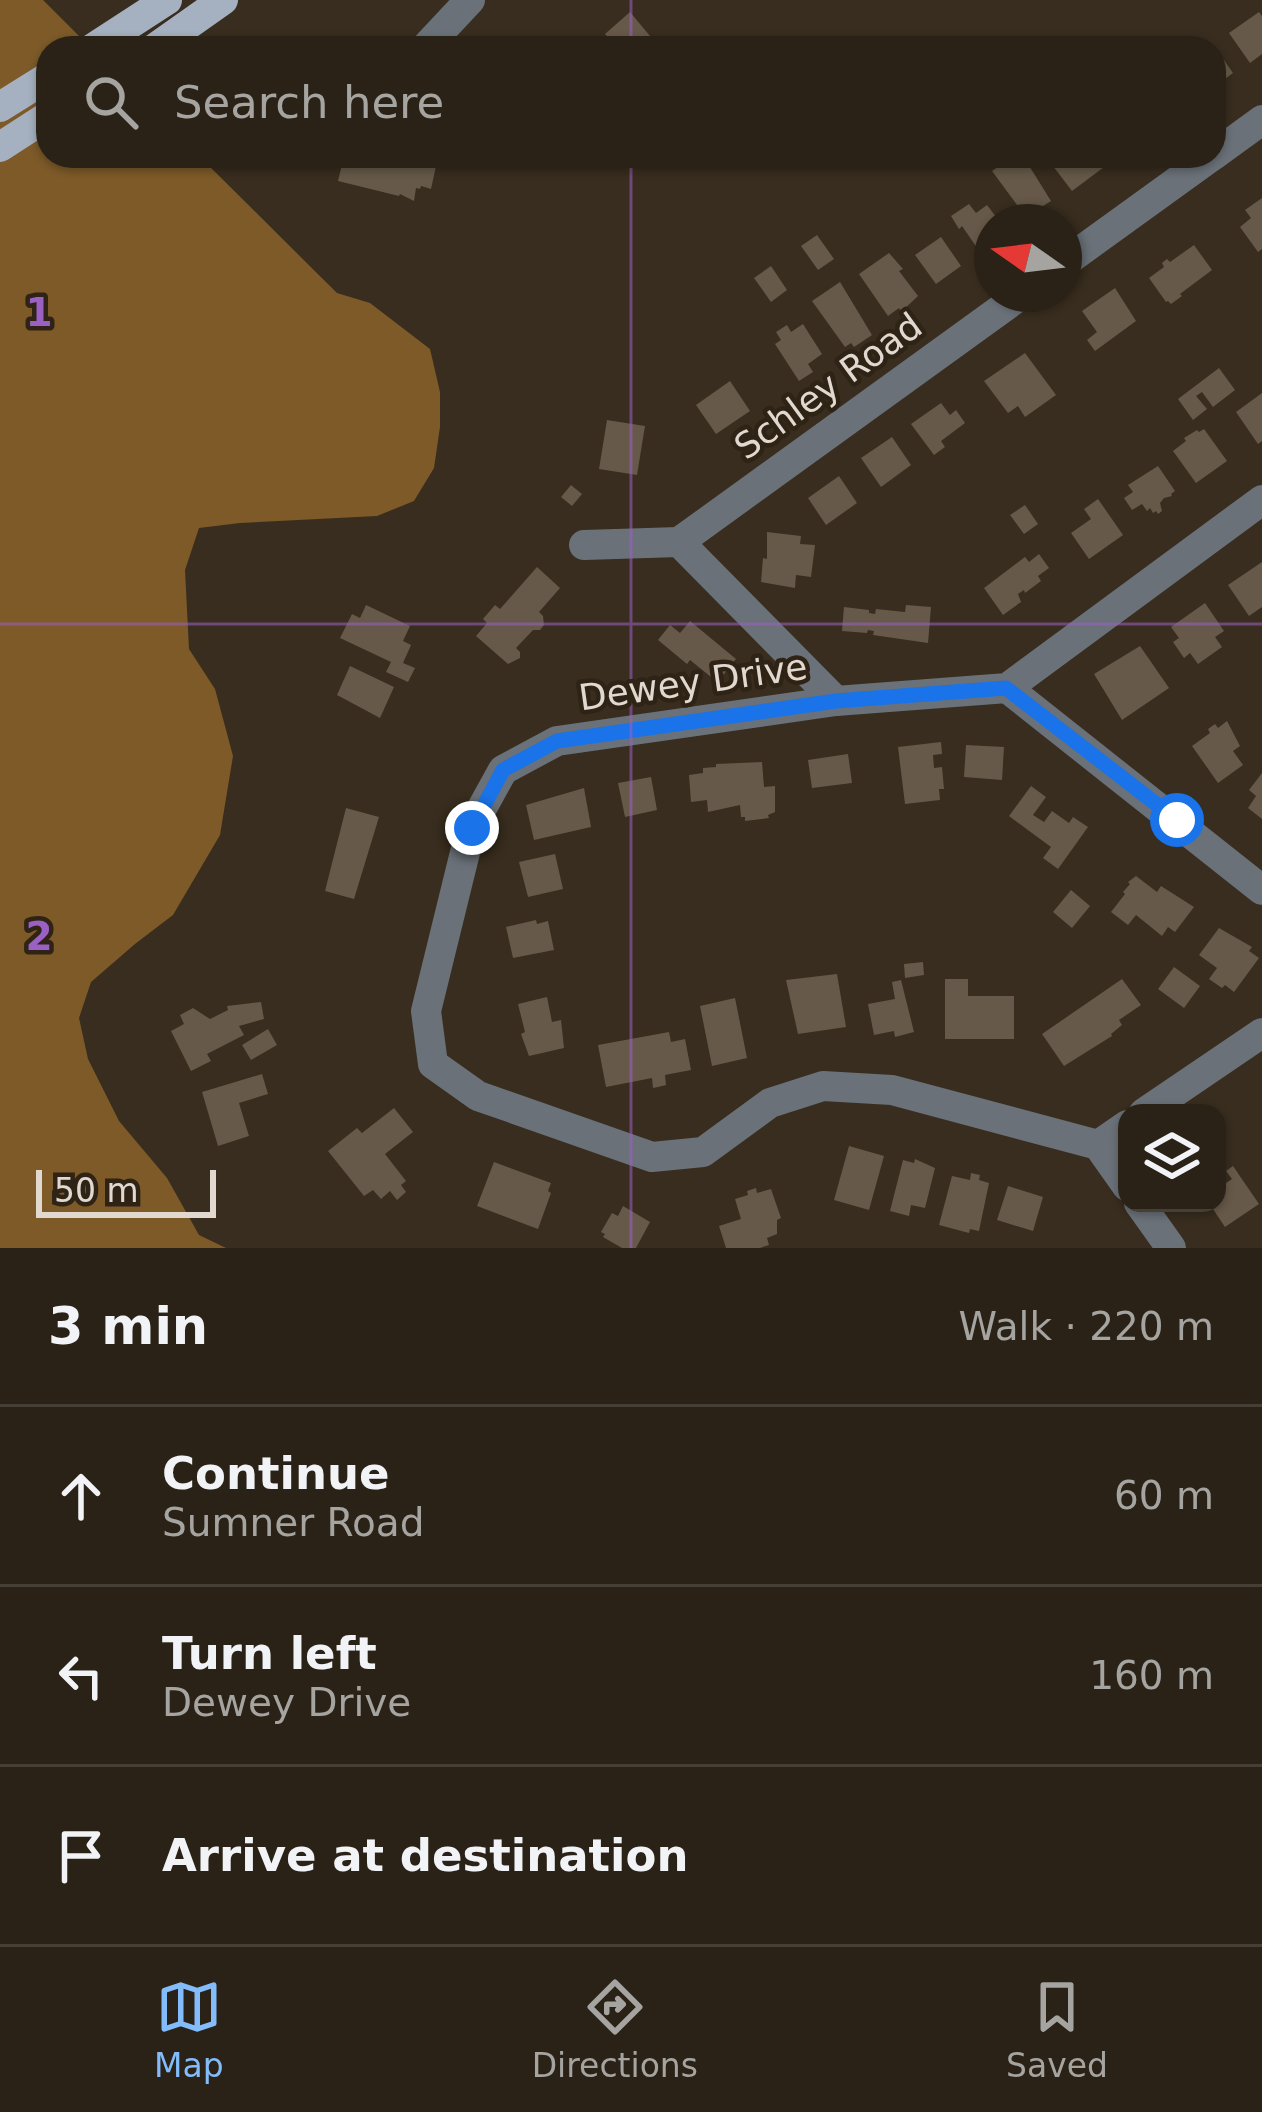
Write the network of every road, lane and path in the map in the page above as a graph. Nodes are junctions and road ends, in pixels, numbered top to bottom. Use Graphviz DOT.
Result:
graph roads {
  1 [pos="223,0"];
  2 [pos="470,0"];
  3 [pos="161,4"];
  4 [pos="112,36"];
  5 [pos="173,36"];
  6 [pos="436,36"];
  7 [pos="36,84"];
  8 [pos="0,107"];
  9 [pos="1262,120"];
  10 [pos="36,124"];
  11 [pos="0,146"];
  12 [pos="1226,146"];
  13 [pos="1195,168"];
  14 [pos="1082,250"];
  15 [pos="997,312"];
  16 [pos="1262,500"];
  17 [pos="679,542"];
  18 [pos="584,545"];
  19 [pos="1006,688"];
  20 [pos="836,701"];
  21 [pos="1262,890"];
  22 [pos="1262,1033"];
  23 [pos="1157,1104"];
  24 [pos="1118,1131"];
  25 [pos="1098,1144"];
  26 [pos="1118,1173"];
  27 [pos="1145,1212"];
  28 [pos="1171,1248"];
  1 -- 5 [label="main road"];
  2 -- 6 [label="street"];
  3 -- 4 [label="main road"];
  7 -- 8 [label="main road"];
  9 -- 12 [label="street"];
  10 -- 11 [label="main road"];
  13 -- 14 [label="street"];
  15 -- 17 [label="street, Schley Road"];
  16 -- 19 [label="street"];
  17 -- 18 [label="street"];
  17 -- 20 [label="street"];
  19 -- 20 [label="street, Dewey Drive"];
  19 -- 21 [label="street"];
  20 -- 25 [label="street, Dewey Drive"];
  22 -- 23 [label="street"];
  24 -- 25 [label="street"];
  25 -- 26 [label="street"];
  27 -- 28 [label="street"];
}
